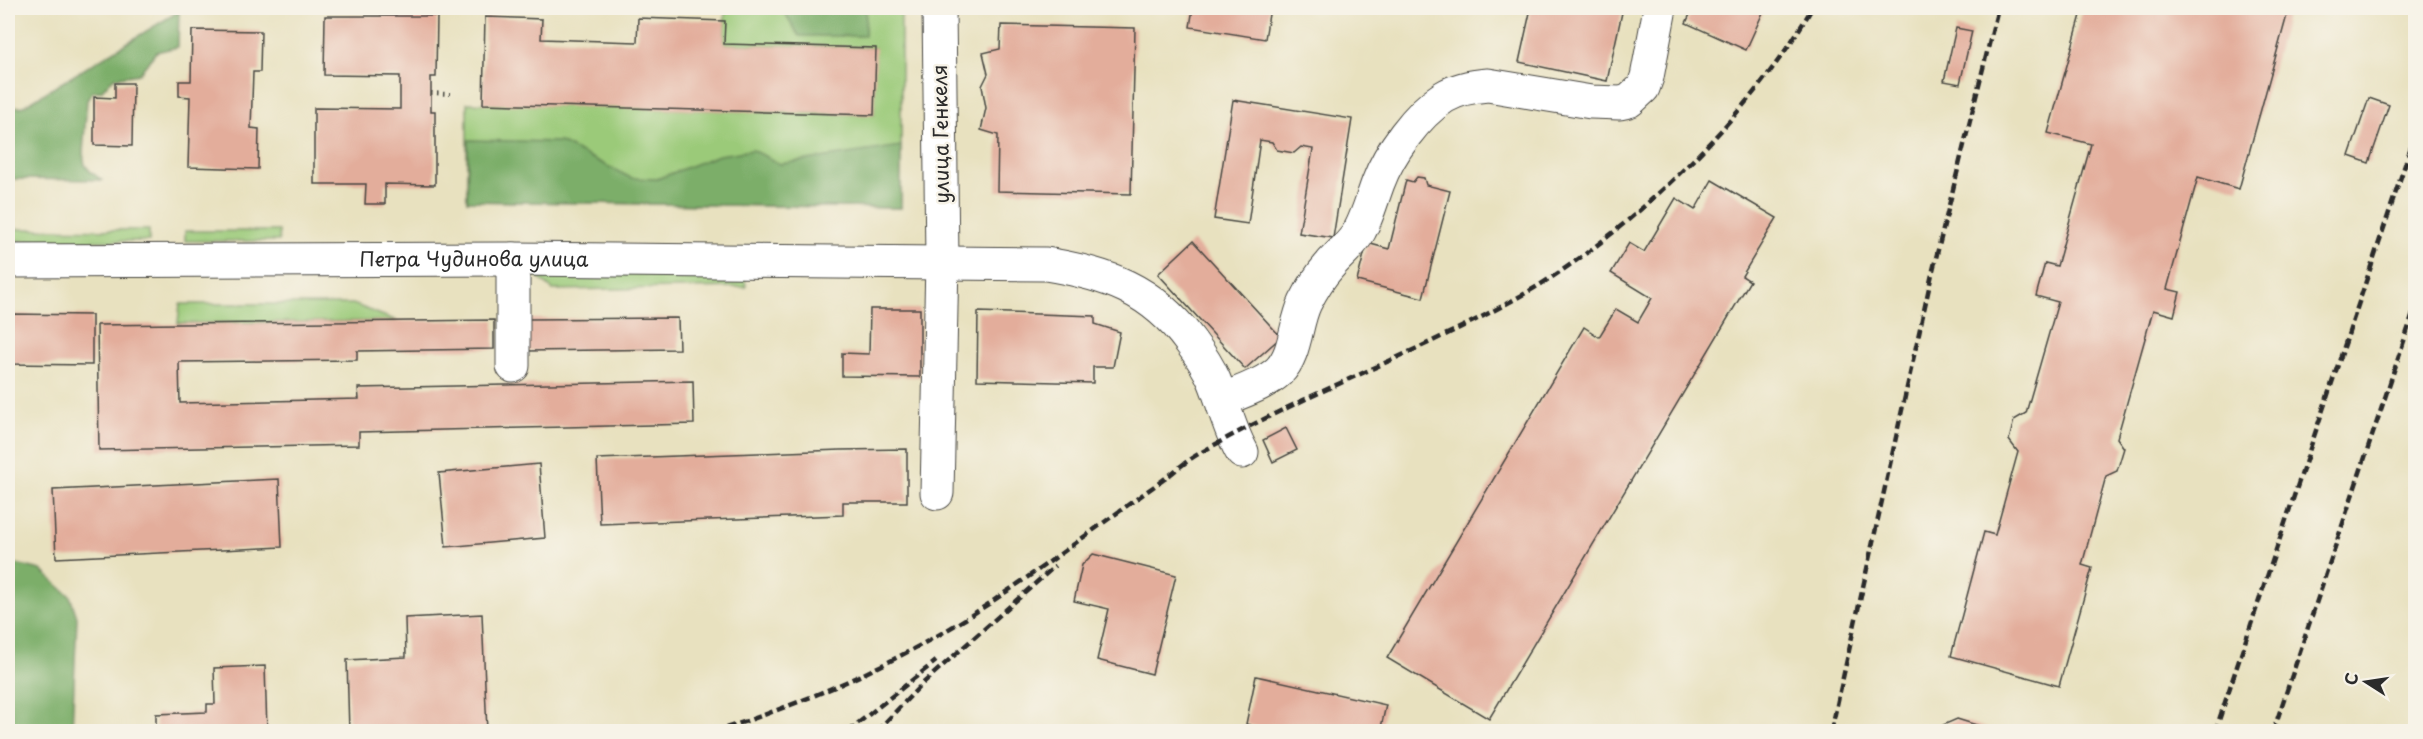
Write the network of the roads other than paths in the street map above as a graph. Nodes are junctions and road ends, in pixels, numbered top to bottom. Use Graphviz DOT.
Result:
graph roads {
  1 [pos="939,8"];
  2 [pos="1660,8"];
  3 [pos="513,259"];
  4 [pos="8,261"];
  5 [pos="942,261"];
  6 [pos="513,366"];
  7 [pos="1222,400"];
  8 [pos="1242,452"];
  9 [pos="937,493"];
  1 -- 5 [label="street, улица Генкеля"];
  2 -- 7 [label="street"];
  3 -- 4 [label="street, Петра Чудинова улица"];
  3 -- 5 [label="street, Петра Чудинова улица"];
  3 -- 6 [label="street"];
  5 -- 7 [label="street, Петра Чудинова улица"];
  5 -- 9 [label="street, улица Генкеля"];
  7 -- 8 [label="street, Петра Чудинова улица"];
}
